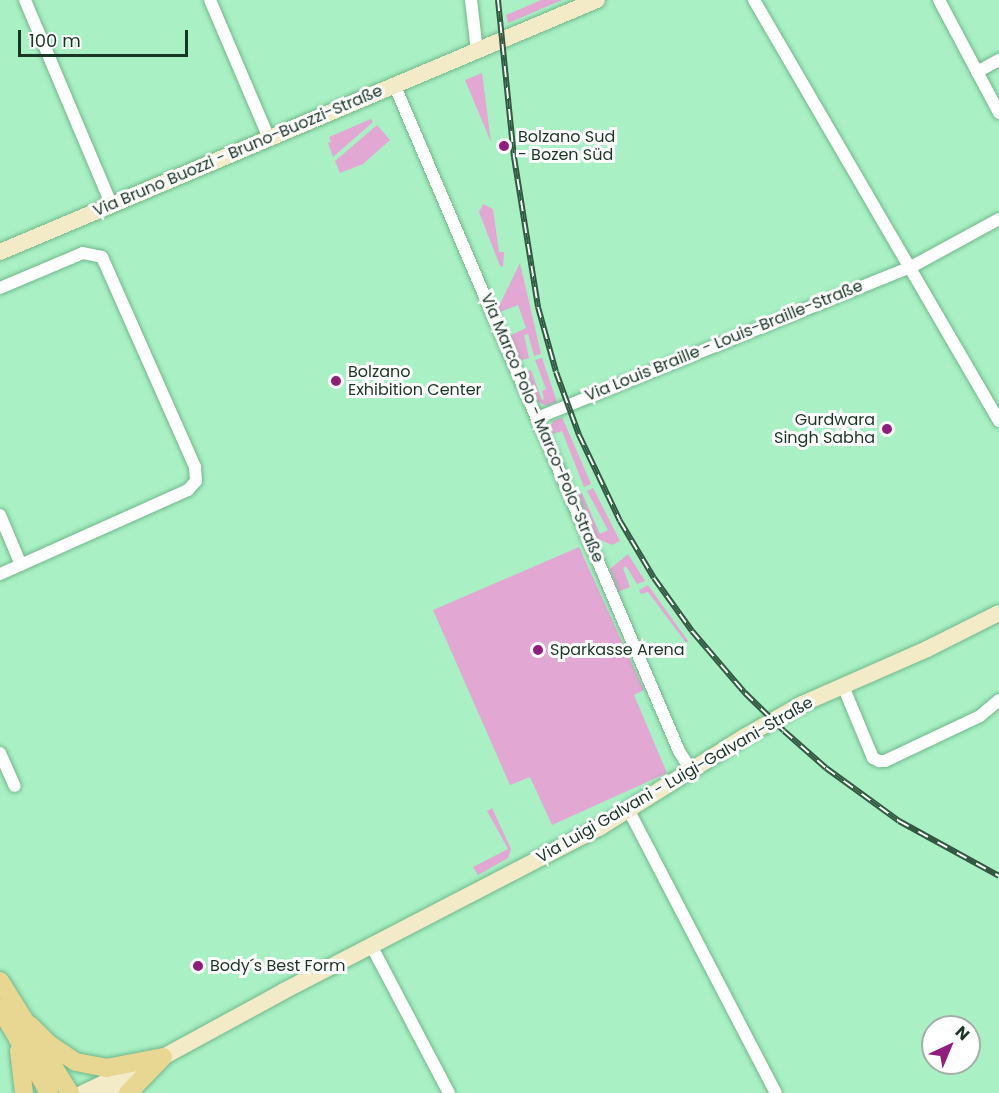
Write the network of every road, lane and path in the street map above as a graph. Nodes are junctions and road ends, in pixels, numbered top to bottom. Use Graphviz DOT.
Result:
graph roads {
  1 [pos="25,0"];
  2 [pos="210,0"];
  3 [pos="471,0"];
  4 [pos="597,0"];
  5 [pos="754,0"];
  6 [pos="939,0"];
  7 [pos="477,51"];
  8 [pos="999,60"];
  9 [pos="977,72"];
  10 [pos="394,84"];
  11 [pos="999,113"];
  12 [pos="269,138"];
  13 [pos="111,204"];
  14 [pos="999,219"];
  15 [pos="0,252"];
  16 [pos="911,267"];
  17 [pos="0,288"];
  18 [pos="537,418"];
  19 [pos="999,421"];
  20 [pos="0,515"];
  21 [pos="21,565"];
  22 [pos="0,574"];
  23 [pos="999,613"];
  24 [pos="843,686"];
  25 [pos="999,700"];
  26 [pos="0,753"];
  27 [pos="691,771"];
  28 [pos="15,786"];
  29 [pos="628,809"];
  30 [pos="372,947"];
  31 [pos="0,981"];
  32 [pos="5,1014"];
  33 [pos="30,1025"];
  34 [pos="163,1057"];
  35 [pos="24,1093"];
  36 [pos="49,1093"];
  37 [pos="70,1093"];
  38 [pos="83,1093"];
  39 [pos="109,1093"];
  40 [pos="128,1093"];
  41 [pos="449,1093"];
  42 [pos="776,1093"];
  1 -- 13 [label="street"];
  2 -- 12 [label="street"];
  3 -- 7 [label="street"];
  4 -- 7 [label="main road, Via Bruno Buozzi - Bruno-Buozzi-Straße"];
  5 -- 16 [label="street"];
  6 -- 9 [label="street"];
  7 -- 10 [label="main road, Via Bruno Buozzi - Bruno-Buozzi-Straße"];
  8 -- 9 [label="street"];
  9 -- 11 [label="street"];
  10 -- 12 [label="main road, Via Bruno Buozzi - Bruno-Buozzi-Straße"];
  10 -- 18 [label="street, Via Marco Polo - Marco-Polo-Straße"];
  12 -- 13 [label="main road, Via Bruno Buozzi - Bruno-Buozzi-Straße"];
  13 -- 15 [label="main road, Via Bruno Buozzi - Bruno-Buozzi-Straße"];
  14 -- 16 [label="street, Via Louis Braille - Louis-Braille-Straße"];
  16 -- 18 [label="street, Via Louis Braille - Louis-Braille-Straße"];
  16 -- 19 [label="street"];
  17 -- 21 [label="street"];
  18 -- 27 [label="street, Via Marco Polo - Marco-Polo-Straße"];
  20 -- 21 [label="street"];
  21 -- 22 [label="street"];
  23 -- 24 [label="main road, Via Luigi Galvani - Luigi-Galvani-Straße"];
  24 -- 25 [label="street"];
  24 -- 27 [label="main road, Via Luigi Galvani - Luigi-Galvani-Straße"];
  26 -- 28 [label="street"];
  27 -- 29 [label="main road, Via Luigi Galvani - Luigi-Galvani-Straße"];
  29 -- 30 [label="main road, Via Luigi Galvani - Luigi-Galvani-Straße"];
  29 -- 42 [label="street"];
  30 -- 34 [label="main road, Via Luigi Galvani - Luigi-Galvani-Straße"];
  30 -- 41 [label="street"];
  31 -- 33 [label="main road"];
  32 -- 35 [label="main road"];
  32 -- 36 [label="main road"];
  33 -- 34 [label="main road"];
  33 -- 37 [label="main road"];
  34 -- 38 [label="main road"];
  34 -- 39 [label="main road"];
  34 -- 40 [label="main road"];
}
